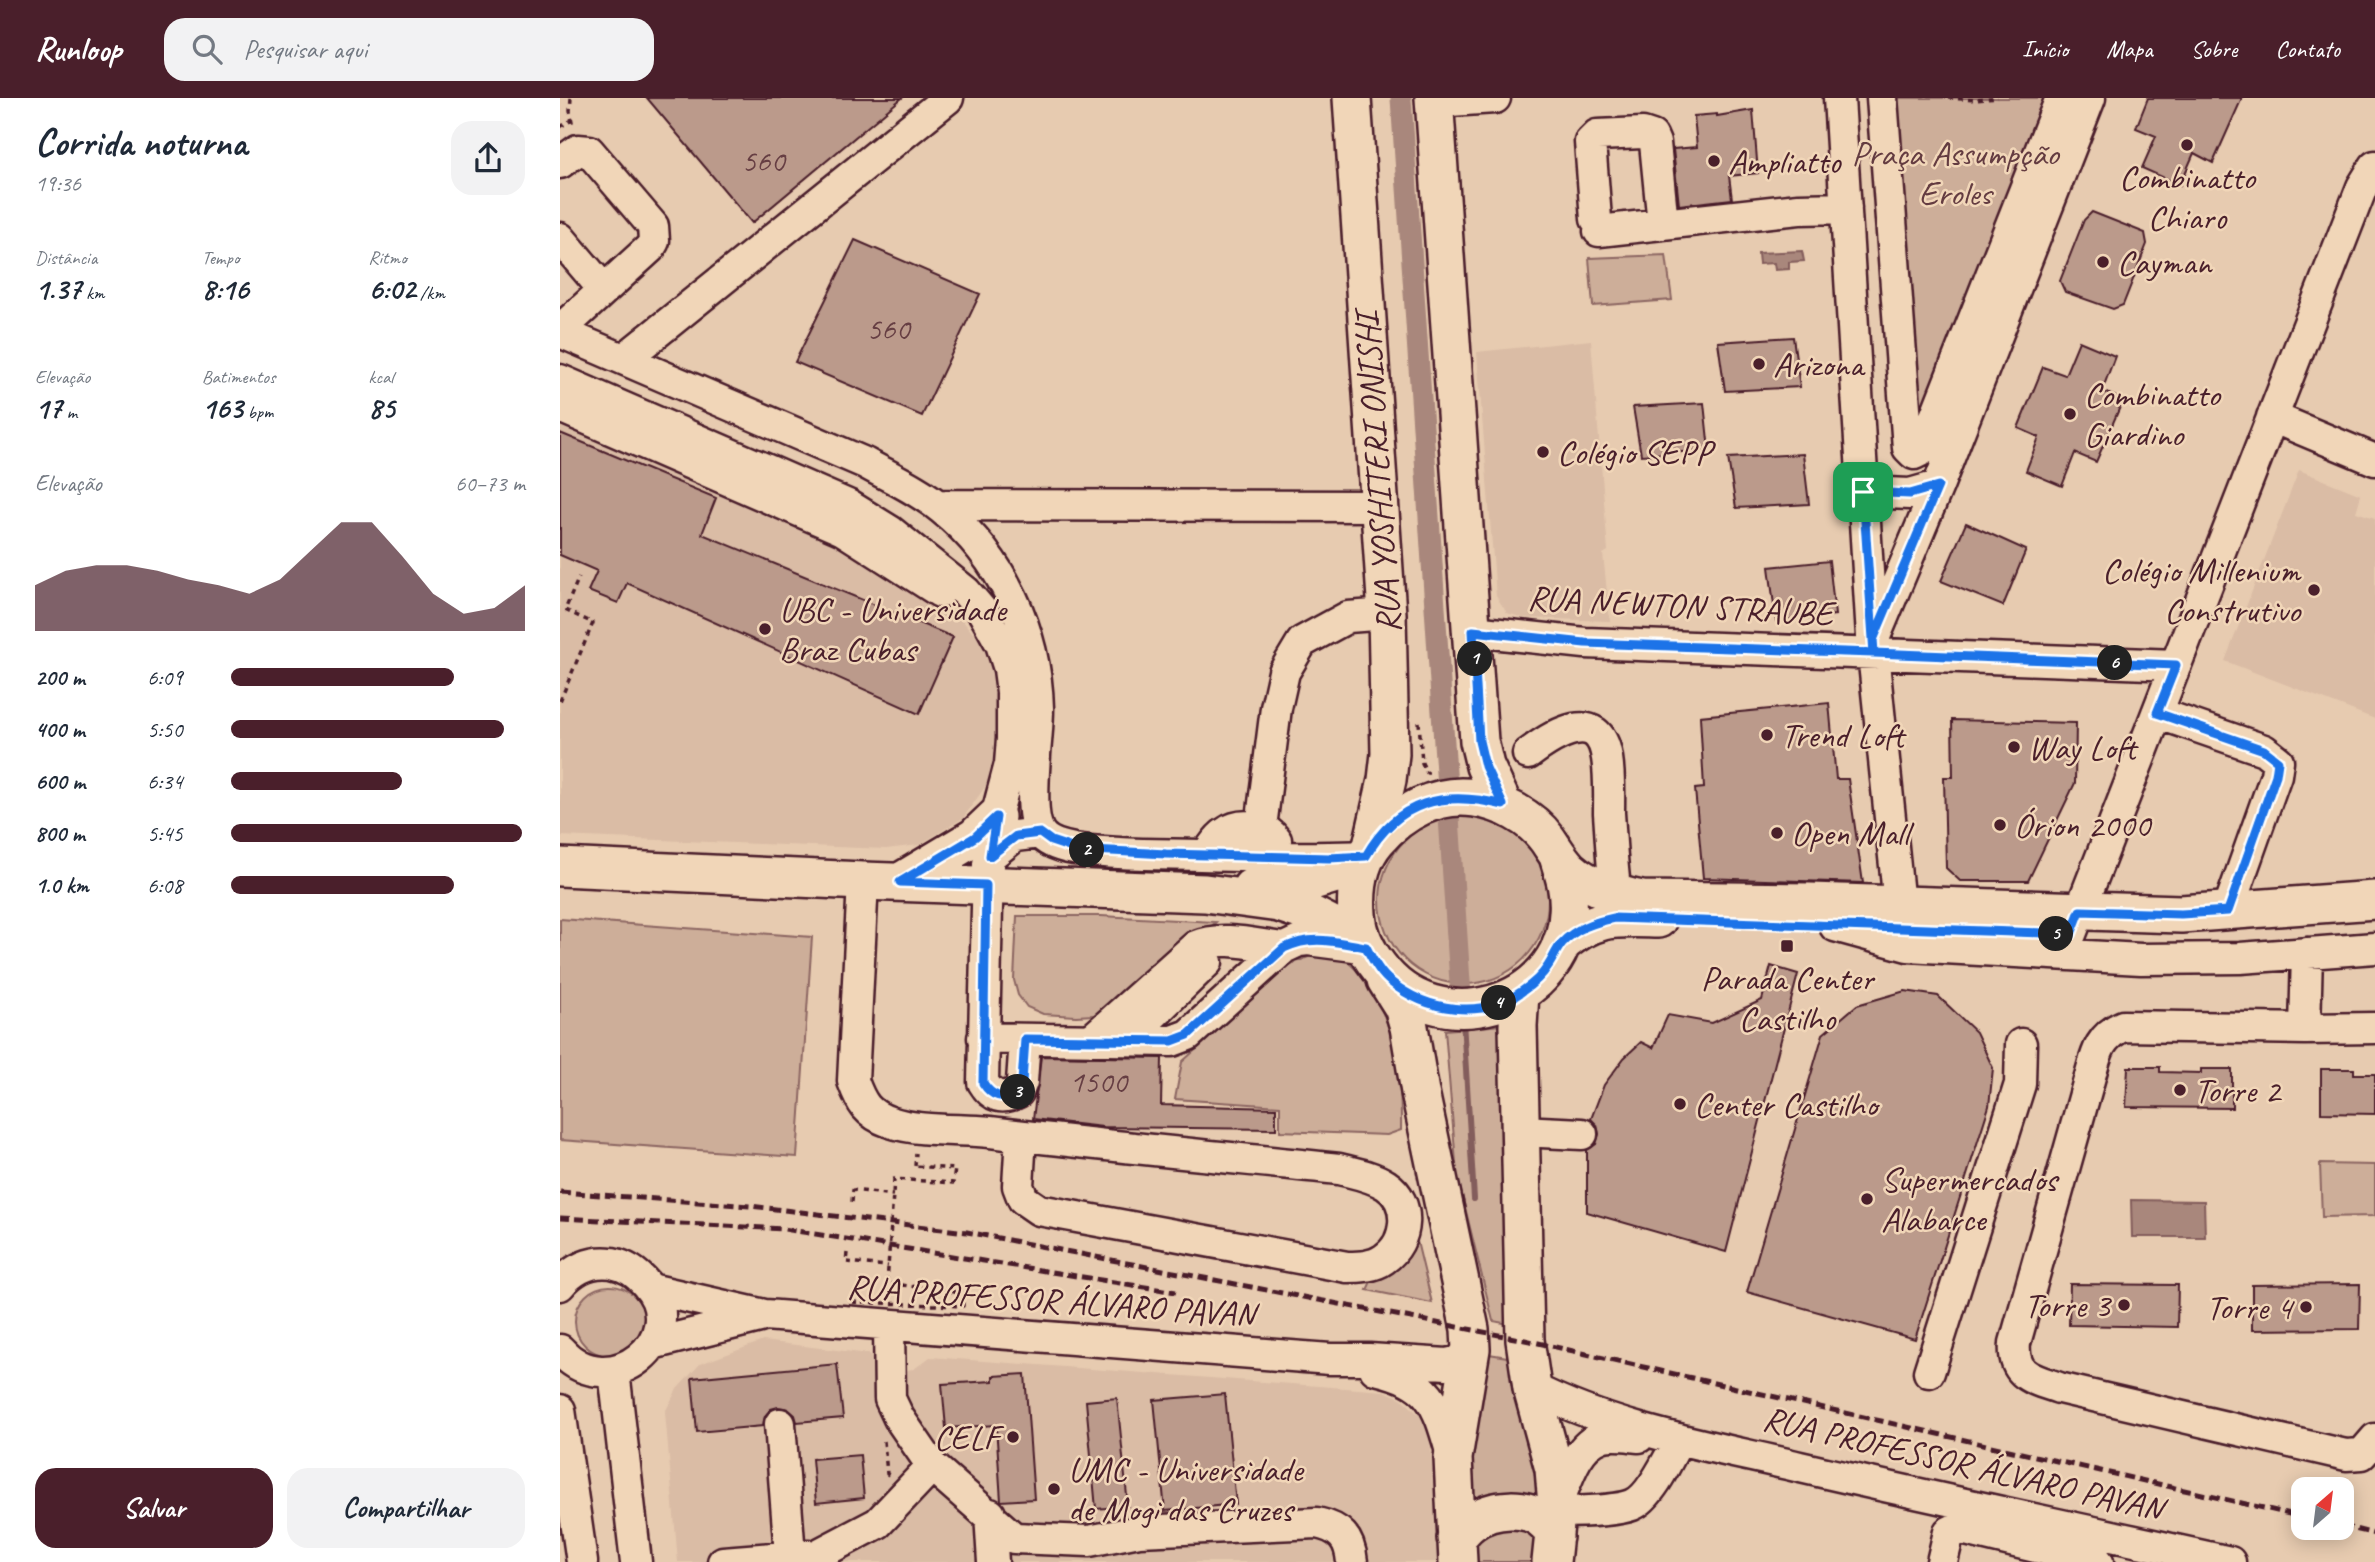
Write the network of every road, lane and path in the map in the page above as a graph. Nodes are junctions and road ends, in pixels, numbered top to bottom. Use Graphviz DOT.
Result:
graph roads {
  1 [pos="571,98"];
  2 [pos="948,98"];
  3 [pos="1352,98"];
  4 [pos="1495,98"];
  5 [pos="1839,98"];
  6 [pos="1882,98"];
  7 [pos="1948,98"];
  8 [pos="1998,98"];
  9 [pos="2061,98"];
  10 [pos="2090,98"];
  11 [pos="1434,100"];
  12 [pos="572,120"];
  13 [pos="560,127"];
  14 [pos="569,156"];
  15 [pos="2375,166"];
  16 [pos="1846,208"];
  17 [pos="1663,224"];
  18 [pos="560,239"];
  19 [pos="604,290"];
  20 [pos="560,331"];
  21 [pos="624,359"];
  22 [pos="560,380"];
  23 [pos="560,407"];
  24 [pos="2272,418"];
  25 [pos="2375,460"];
  26 [pos="874,468"];
  27 [pos="1938,486"];
  28 [pos="1863,492"];
  29 [pos="937,505"];
  30 [pos="1381,506"];
  31 [pos="848,519"];
  32 [pos="579,577"];
  33 [pos="562,610"];
  34 [pos="1387,614"];
  35 [pos="1473,631"];
  36 [pos="1873,647"];
  37 [pos="2176,665"];
  38 [pos="560,702"];
  39 [pos="2157,713"];
  40 [pos="1419,721"];
  41 [pos="1528,754"];
  42 [pos="1437,772"];
  43 [pos="1503,805"];
  44 [pos="996,817"];
  45 [pos="1261,828"];
  46 [pos="1040,833"];
  47 [pos="1206,855"];
  48 [pos="1283,856"];
  49 [pos="1367,856"];
  50 [pos="1558,856"];
  51 [pos="560,866"];
  52 [pos="988,871"];
  53 [pos="863,881"];
  54 [pos="900,882"];
  55 [pos="1205,893"];
  56 [pos="1616,895"];
  57 [pos="2375,900"];
  58 [pos="1899,905"];
  59 [pos="2228,911"];
  60 [pos="2375,922"];
  61 [pos="2075,923"];
  62 [pos="1835,926"];
  63 [pos="1227,942"];
  64 [pos="1561,944"];
  65 [pos="1271,947"];
  66 [pos="2375,948"];
  67 [pos="1367,949"];
  68 [pos="2307,953"];
  69 [pos="1520,993"];
  70 [pos="2375,1028"];
  71 [pos="2305,1029"];
  72 [pos="983,1038"];
  73 [pos="1025,1039"];
  74 [pos="1091,1040"];
  75 [pos="1128,1040"];
  76 [pos="2021,1044"];
  77 [pos="1520,1130"];
  78 [pos="1582,1134"];
  79 [pos="1021,1136"];
  80 [pos="915,1166"];
  81 [pos="893,1195"];
  82 [pos="852,1202"];
  83 [pos="847,1253"];
  84 [pos="888,1266"];
  85 [pos="562,1279"];
  86 [pos="651,1289"];
  87 [pos="852,1302"];
  88 [pos="765,1315"];
  89 [pos="889,1326"];
  90 [pos="652,1344"];
  91 [pos="1471,1349"];
  92 [pos="561,1353"];
  93 [pos="1331,1359"];
  94 [pos="614,1371"];
  95 [pos="1930,1372"];
  96 [pos="1532,1388"];
  97 [pos="560,1410"];
  98 [pos="780,1424"];
  99 [pos="1679,1439"];
  100 [pos="2375,1439"];
  101 [pos="1452,1458"];
  102 [pos="932,1466"];
  103 [pos="990,1514"];
  104 [pos="1555,1529"];
  105 [pos="1457,1550"];
  106 [pos="808,1558"];
  107 [pos="582,1562"];
  108 [pos="636,1562"];
  109 [pos="723,1562"];
  110 [pos="993,1562"];
  111 [pos="1353,1562"];
  112 [pos="1942,1562"];
  113 [pos="2098,1562"];
  114 [pos="2230,1562"];
  1 -- 12 [label="path"];
  2 -- 21 [label="street"];
  3 -- 30 [label="main road, RUA YOSHITERI ONISHI"];
  4 -- 11 [label="street"];
  5 -- 16 [label="street"];
  6 -- 9 [label="street"];
  7 -- 8 [label="path"];
  10 -- 27 [label="street"];
  11 -- 35 [label="main road"];
  12 -- 13 [label="path"];
  12 -- 14 [label="path"];
  14 -- 19 [label="street"];
  15 -- 24 [label="street"];
  16 -- 17 [label="street"];
  16 -- 28 [label="street"];
  17 -- 17 [label="street"];
  18 -- 19 [label="street"];
  19 -- 20 [label="street"];
  20 -- 21 [label="street"];
  21 -- 26 [label="street"];
  22 -- 31 [label="street"];
  23 -- 31 [label="street"];
  24 -- 25 [label="street"];
  24 -- 37 [label="street"];
  26 -- 29 [label="street"];
  26 -- 31 [label="street"];
  27 -- 28 [label="street"];
  27 -- 36 [label="street"];
  28 -- 36 [label="street"];
  29 -- 30 [label="street"];
  29 -- 46 [label="street"];
  30 -- 34 [label="main road, RUA YOSHITERI ONISHI"];
  31 -- 44 [label="street"];
  32 -- 33 [label="path"];
  33 -- 38 [label="path"];
  34 -- 45 [label="street"];
  34 -- 49 [label="main road, RUA YOSHITERI ONISHI"];
  35 -- 36 [label="street, RUA NEWTON STRAUBE"];
  35 -- 43 [label="main road"];
  36 -- 37 [label="street, RUA NEWTON STRAUBE"];
  36 -- 58 [label="street"];
  37 -- 39 [label="street"];
  39 -- 59 [label="street"];
  39 -- 61 [label="street"];
  40 -- 42 [label="path"];
  41 -- 56 [label="street"];
  43 -- 49 [label="main road"];
  43 -- 50 [label="main road"];
  44 -- 52 [label="street"];
  44 -- 54 [label="main road"];
  45 -- 47 [label="street"];
  45 -- 48 [label="street"];
  46 -- 47 [label="street"];
  46 -- 52 [label="street"];
  47 -- 48 [label="street"];
  48 -- 49 [label="street"];
  49 -- 55 [label="main road"];
  49 -- 67 [label="main road"];
  50 -- 56 [label="main road"];
  50 -- 64 [label="main road"];
  51 -- 53 [label="main road"];
  52 -- 54 [label="main road"];
  52 -- 55 [label="main road"];
  52 -- 72 [label="street"];
  53 -- 54 [label="main road"];
  53 -- 79 [label="street"];
  55 -- 67 [label="main road"];
  56 -- 58 [label="main road"];
  57 -- 59 [label="main road"];
  58 -- 61 [label="main road"];
  59 -- 61 [label="main road"];
  60 -- 61 [label="main road"];
  61 -- 62 [label="main road"];
  62 -- 64 [label="main road"];
  62 -- 68 [label="street"];
  63 -- 65 [label="street"];
  63 -- 74 [label="street"];
  63 -- 75 [label="street"];
  64 -- 69 [label="main road"];
  65 -- 67 [label="street"];
  65 -- 75 [label="street"];
  66 -- 68 [label="street"];
  67 -- 69 [label="main road"];
  67 -- 91 [label="main road"];
  68 -- 71 [label="street"];
  69 -- 77 [label="main road"];
  70 -- 71 [label="street"];
  71 -- 100 [label="street"];
  72 -- 73 [label="street"];
  72 -- 73 [label="street"];
  73 -- 74 [label="street"];
  74 -- 75 [label="street"];
  76 -- 95 [label="street"];
  77 -- 78 [label="street"];
  77 -- 96 [label="main road"];
  79 -- 79 [label="street"];
  80 -- 81 [label="path, bridge"];
  81 -- 82 [label="path"];
  81 -- 84 [label="path, bridge"];
  83 -- 84 [label="path"];
  84 -- 87 [label="path, bridge"];
  85 -- 86 [label="street"];
  86 -- 88 [label="street, RUA PROFESSOR ÁLVARO PAVAN"];
  86 -- 90 [label="street"];
  88 -- 89 [label="street, RUA PROFESSOR ÁLVARO PAVAN"];
  88 -- 90 [label="street, RUA PROFESSOR ÁLVARO PAVAN"];
  89 -- 93 [label="street, RUA PROFESSOR ÁLVARO PAVAN"];
  89 -- 102 [label="street"];
  90 -- 94 [label="street"];
  91 -- 93 [label="street, RUA PROFESSOR ÁLVARO PAVAN"];
  91 -- 101 [label="main road"];
  92 -- 94 [label="street"];
  93 -- 101 [label="street, RUA PROFESSOR ÁLVARO PAVAN"];
  94 -- 108 [label="street"];
  96 -- 99 [label="street, RUA PROFESSOR ÁLVARO PAVAN"];
  96 -- 104 [label="main road"];
  97 -- 107 [label="street"];
  98 -- 106 [label="street"];
  99 -- 104 [label="street"];
  99 -- 104 [label="street, RUA PROFESSOR ÁLVARO PAVAN"];
  99 -- 114 [label="street, RUA PROFESSOR ÁLVARO PAVAN"];
  101 -- 105 [label="main road"];
  102 -- 103 [label="street"];
  102 -- 106 [label="street"];
  103 -- 110 [label="street"];
  103 -- 111 [label="street"];
  104 -- 105 [label="main road"];
  106 -- 109 [label="street"];
  112 -- 113 [label="street"];
}
